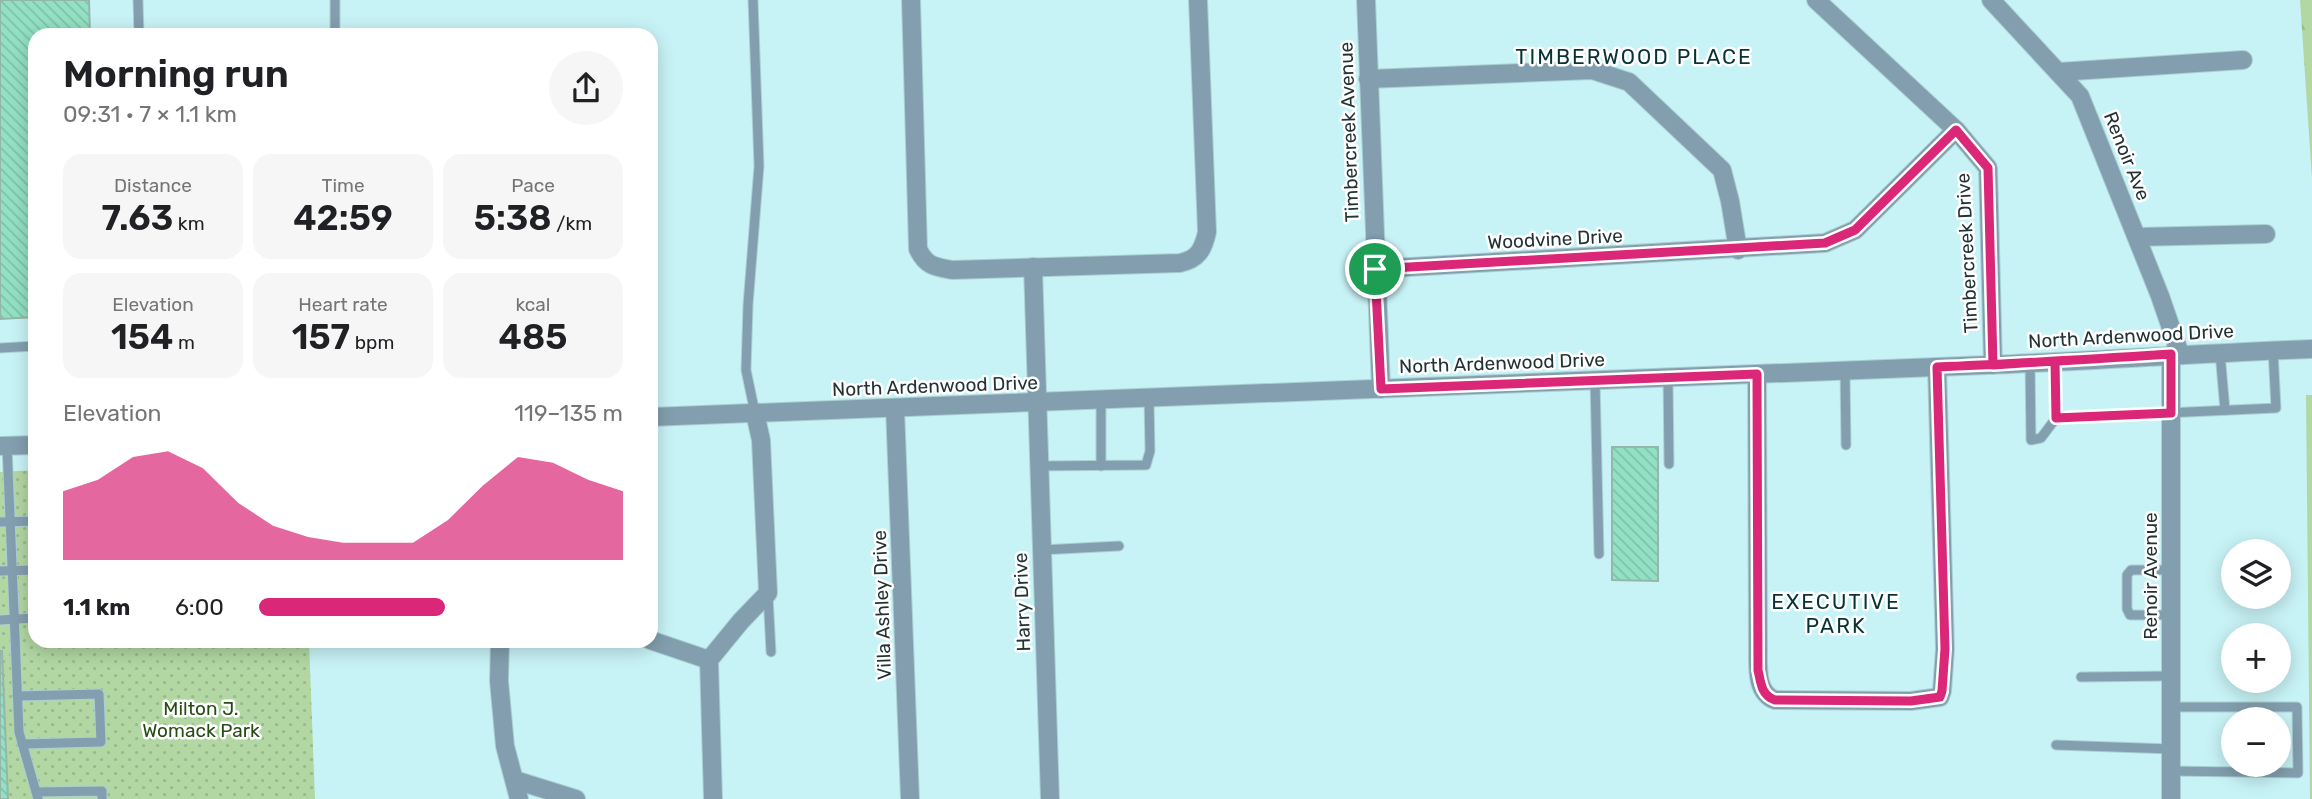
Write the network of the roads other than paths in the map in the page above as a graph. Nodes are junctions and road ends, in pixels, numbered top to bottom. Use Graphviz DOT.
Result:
graph roads {
  1 [pos="138,0"];
  2 [pos="335,0"];
  3 [pos="753,0"];
  4 [pos="911,0"];
  5 [pos="1198,0"];
  6 [pos="1366,0"];
  7 [pos="1816,0"];
  8 [pos="1991,0"];
  9 [pos="139,28"];
  10 [pos="335,28"];
  11 [pos="2243,60"];
  12 [pos="2058,72"];
  13 [pos="1368,79"];
  14 [pos="1956,130"];
  15 [pos="2266,234"];
  16 [pos="2137,237"];
  17 [pos="1738,250"];
  18 [pos="1033,267"];
  19 [pos="1375,269"];
  20 [pos="28,346"];
  21 [pos="0,348"];
  22 [pos="2312,349"];
  23 [pos="2273,350"];
  24 [pos="2220,352"];
  25 [pos="2176,354"];
  26 [pos="2055,361"];
  27 [pos="2030,363"];
  28 [pos="1993,365"];
  29 [pos="1937,367"];
  30 [pos="1845,371"];
  31 [pos="1757,374"];
  32 [pos="1668,378"];
  33 [pos="1595,381"];
  34 [pos="1381,389"];
  35 [pos="1149,399"];
  36 [pos="1101,401"];
  37 [pos="1036,404"];
  38 [pos="895,408"];
  39 [pos="2225,410"];
  40 [pos="2171,413"];
  41 [pos="755,414"];
  42 [pos="658,417"];
  43 [pos="2056,418"];
  44 [pos="1138,439"];
  45 [pos="1150,439"];
  46 [pos="28,445"];
  47 [pos="1846,445"];
  48 [pos="4,446"];
  49 [pos="1669,464"];
  50 [pos="1038,466"];
  51 [pos="1101,466"];
  52 [pos="28,521"];
  53 [pos="5,522"];
  54 [pos="1119,546"];
  55 [pos="1041,550"];
  56 [pos="1599,554"];
  57 [pos="28,570"];
  58 [pos="2171,570"];
  59 [pos="0,571"];
  60 [pos="12,571"];
  61 [pos="768,593"];
  62 [pos="2171,615"];
  63 [pos="28,618"];
  64 [pos="14,619"];
  65 [pos="0,620"];
  66 [pos="658,643"];
  67 [pos="499,648"];
  68 [pos="771,652"];
  69 [pos="709,660"];
  70 [pos="2171,676"];
  71 [pos="2081,677"];
  72 [pos="17,696"];
  73 [pos="2171,707"];
  74 [pos="22,744"];
  75 [pos="2056,745"];
  76 [pos="2171,749"];
  77 [pos="2171,771"];
  78 [pos="515,780"];
  79 [pos="38,796"];
  80 [pos="102,799"];
  81 [pos="519,799"];
  82 [pos="576,799"];
  83 [pos="713,799"];
  84 [pos="910,799"];
  85 [pos="1050,799"];
  86 [pos="2171,799"];
  1 -- 9 [label="lane"];
  2 -- 10 [label="lane"];
  3 -- 41 [label="lane"];
  4 -- 18 [label="street"];
  5 -- 18 [label="street"];
  6 -- 13 [label="street, Timbercreek Avenue"];
  7 -- 14 [label="street, Timbercreek Drive"];
  8 -- 12 [label="street, Renoir Ave"];
  11 -- 12 [label="street"];
  12 -- 16 [label="street, Renoir Ave"];
  13 -- 17 [label="street"];
  13 -- 19 [label="street, Timbercreek Avenue"];
  14 -- 17 [label="street, Woodvine Drive"];
  14 -- 28 [label="street, Timbercreek Drive"];
  15 -- 16 [label="street"];
  16 -- 25 [label="street, Renoir Ave"];
  17 -- 19 [label="street, Woodvine Drive"];
  18 -- 37 [label="street, Harry Drive"];
  19 -- 34 [label="street, Timbercreek Avenue"];
  20 -- 21 [label="lane"];
  22 -- 23 [label="street, North Ardenwood Drive"];
  23 -- 24 [label="street, North Ardenwood Drive"];
  23 -- 39 [label="lane"];
  24 -- 25 [label="street, North Ardenwood Drive"];
  24 -- 39 [label="lane"];
  25 -- 26 [label="street, North Ardenwood Drive"];
  25 -- 40 [label="street, Renoir Avenue"];
  26 -- 27 [label="street, North Ardenwood Drive"];
  26 -- 43 [label="lane"];
  27 -- 28 [label="street, North Ardenwood Drive"];
  27 -- 43 [label="lane"];
  28 -- 29 [label="street, North Ardenwood Drive"];
  29 -- 30 [label="street, North Ardenwood Drive"];
  29 -- 31 [label="street"];
  30 -- 31 [label="street, North Ardenwood Drive"];
  30 -- 47 [label="lane"];
  31 -- 32 [label="street, North Ardenwood Drive"];
  32 -- 33 [label="street, North Ardenwood Drive"];
  32 -- 49 [label="lane"];
  33 -- 34 [label="street, North Ardenwood Drive"];
  33 -- 56 [label="lane"];
  34 -- 35 [label="street, North Ardenwood Drive"];
  35 -- 36 [label="street, North Ardenwood Drive"];
  35 -- 45 [label="lane"];
  36 -- 37 [label="street, North Ardenwood Drive"];
  36 -- 51 [label="lane"];
  37 -- 38 [label="street, North Ardenwood Drive"];
  37 -- 50 [label="street, Harry Drive"];
  38 -- 41 [label="street, North Ardenwood Drive"];
  38 -- 84 [label="street, Villa Ashley Drive"];
  39 -- 40 [label="lane"];
  40 -- 43 [label="lane"];
  40 -- 58 [label="street, Renoir Avenue"];
  41 -- 42 [label="street, North Ardenwood Drive"];
  41 -- 61 [label="street"];
  44 -- 45 [label="lane"];
  45 -- 51 [label="lane"];
  46 -- 48 [label="street"];
  48 -- 53 [label="lane"];
  50 -- 51 [label="lane"];
  50 -- 55 [label="street, Harry Drive"];
  52 -- 53 [label="lane"];
  53 -- 60 [label="lane"];
  54 -- 55 [label="lane"];
  55 -- 85 [label="street, Harry Drive"];
  57 -- 60 [label="lane"];
  58 -- 62 [label="street, Renoir Avenue"];
  58 -- 62 [label="lane"];
  59 -- 60 [label="lane"];
  60 -- 64 [label="lane"];
  61 -- 68 [label="lane"];
  61 -- 69 [label="street"];
  62 -- 70 [label="street, Renoir Avenue"];
  63 -- 64 [label="lane"];
  64 -- 65 [label="lane"];
  64 -- 72 [label="lane"];
  66 -- 69 [label="street"];
  67 -- 78 [label="street"];
  69 -- 83 [label="street"];
  70 -- 71 [label="lane"];
  70 -- 73 [label="street, Renoir Avenue"];
  72 -- 74 [label="lane"];
  72 -- 74 [label="lane"];
  73 -- 76 [label="street, Renoir Avenue"];
  73 -- 77 [label="lane"];
  74 -- 79 [label="lane"];
  75 -- 76 [label="lane"];
  76 -- 77 [label="street, Renoir Avenue"];
  77 -- 86 [label="street, Renoir Avenue"];
  78 -- 81 [label="street"];
  78 -- 82 [label="street"];
  79 -- 80 [label="lane"];
}
